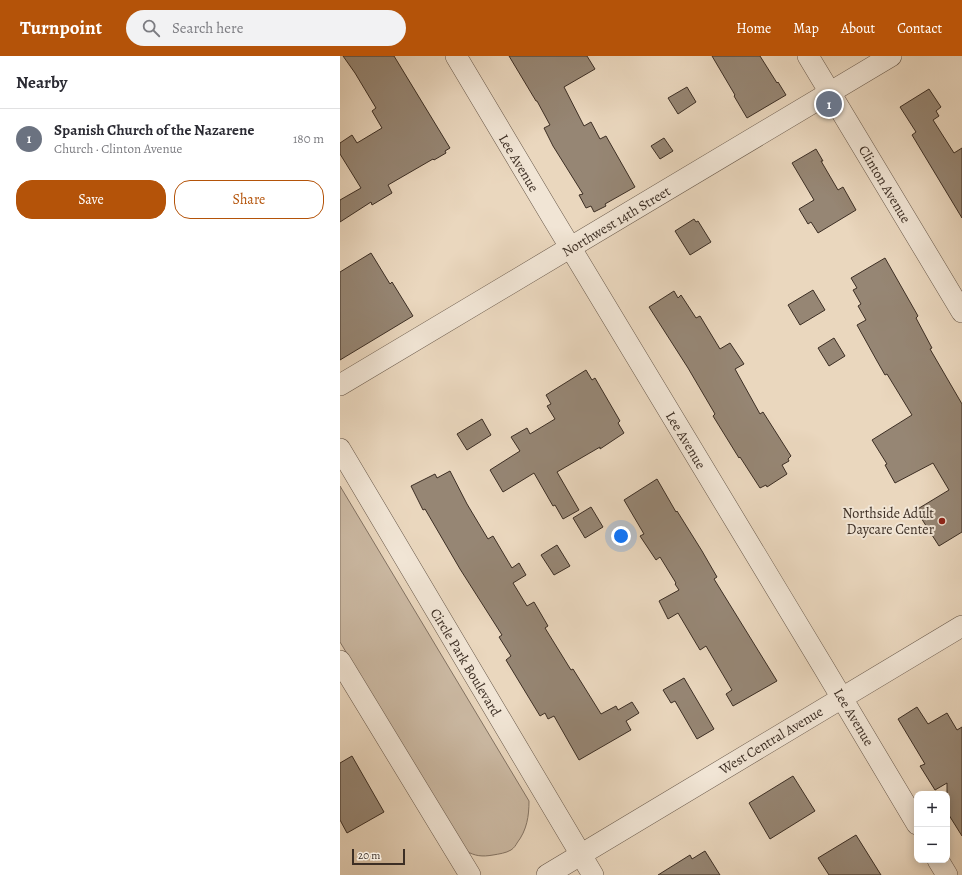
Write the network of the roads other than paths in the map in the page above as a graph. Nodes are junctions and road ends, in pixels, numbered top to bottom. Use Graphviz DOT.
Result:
graph roads {
  1 [pos="456,56"];
  2 [pos="808,56"];
  3 [pos="891,56"];
  4 [pos="831,92"];
  5 [pos="569,248"];
  6 [pos="962,312"];
  7 [pos="340,385"];
  8 [pos="340,449"];
  9 [pos="962,626"];
  10 [pos="340,661"];
  11 [pos="842,698"];
  12 [pos="914,819"];
  13 [pos="581,854"];
  14 [pos="940,863"];
  15 [pos="470,875"];
  16 [pos="547,875"];
  17 [pos="593,875"];
  18 [pos="947,875"];
  1 -- 5 [label="street, Lee Avenue"];
  2 -- 4 [label="street, Clinton Avenue"];
  3 -- 4 [label="street, Northwest 14th Street"];
  4 -- 5 [label="street, Northwest 14th Street"];
  4 -- 6 [label="street, Clinton Avenue"];
  5 -- 7 [label="street, Northwest 14th Street"];
  5 -- 11 [label="street, Lee Avenue"];
  8 -- 13 [label="street, Circle Park Boulevard"];
  9 -- 11 [label="street, West Central Avenue"];
  10 -- 15 [label="street"];
  11 -- 12 [label="street, Lee Avenue"];
  11 -- 13 [label="street, West Central Avenue"];
  13 -- 16 [label="street, West Central Avenue"];
  13 -- 17 [label="street, Circle Park Boulevard"];
  14 -- 18 [label="street"];
}
